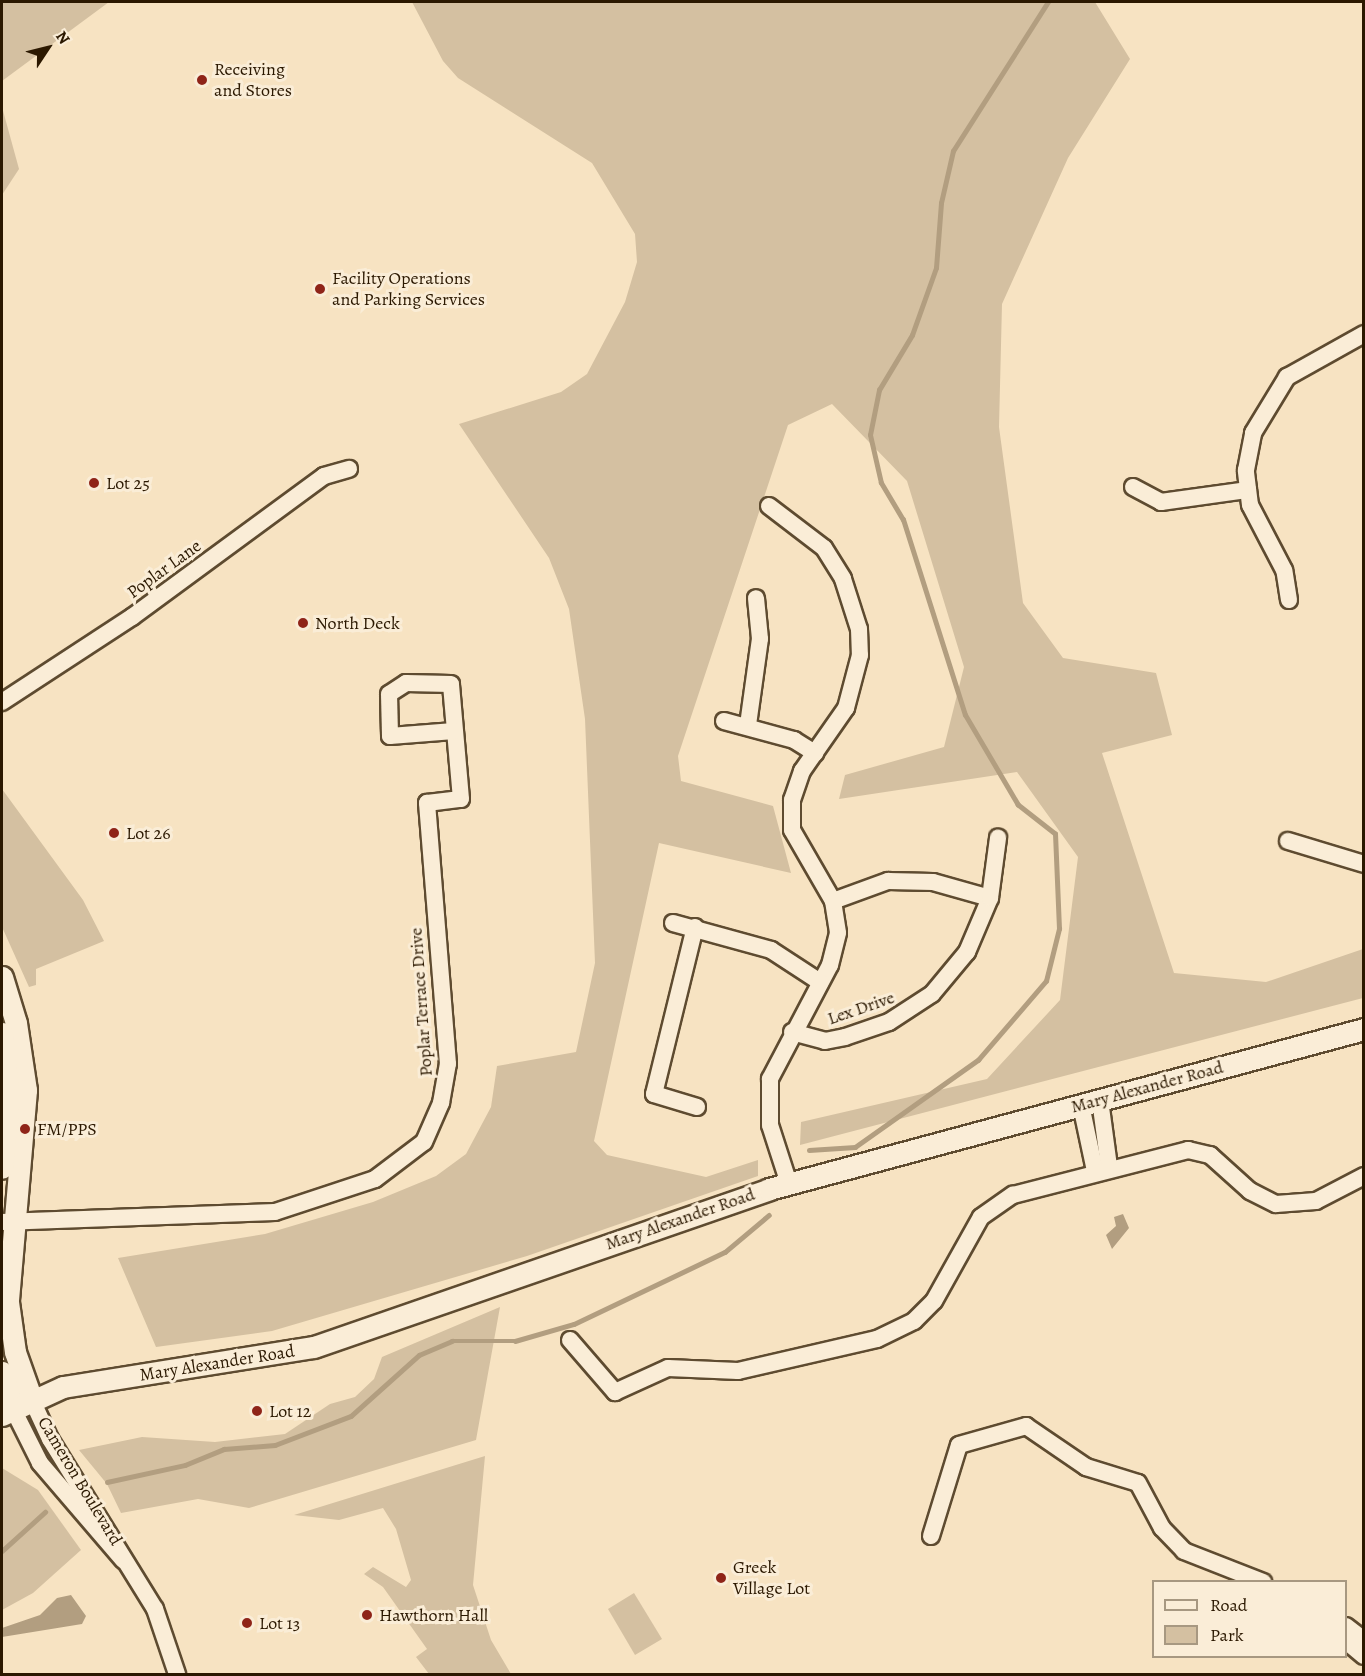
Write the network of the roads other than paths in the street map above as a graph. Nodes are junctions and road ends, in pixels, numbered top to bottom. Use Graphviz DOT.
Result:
graph roads {
  1 [pos="1364,334"];
  2 [pos="349,469"];
  3 [pos="1133,487"];
  4 [pos="1248,490"];
  5 [pos="769,506"];
  6 [pos="756,598"];
  7 [pos="1289,600"];
  8 [pos="2,702"];
  9 [pos="724,721"];
  10 [pos="748,725"];
  11 [pos="454,731"];
  12 [pos="816,753"];
  13 [pos="998,838"];
  14 [pos="1288,841"];
  15 [pos="1364,864"];
  16 [pos="990,898"];
  17 [pos="833,901"];
  18 [pos="673,923"];
  19 [pos="695,927"];
  20 [pos="2,977"];
  21 [pos="820,982"];
  22 [pos="1364,1029"];
  23 [pos="792,1032"];
  24 [pos="2,1034"];
  25 [pos="1090,1102"];
  26 [pos="697,1107"];
  27 [pos="2,1168"];
  28 [pos="1102,1169"];
  29 [pos="1364,1176"];
  30 [pos="789,1184"];
  31 [pos="7,1222"];
  32 [pos="570,1340"];
  33 [pos="2,1372"];
  34 [pos="16,1408"];
  35 [pos="931,1536"];
  36 [pos="1260,1580"];
  37 [pos="1347,1627"];
  38 [pos="1364,1640"];
  39 [pos="1347,1642"];
  40 [pos="1364,1656"];
  41 [pos="177,1674"];
  1 -- 4 [label="street"];
  2 -- 8 [label="street, Poplar Lane"];
  3 -- 4 [label="street"];
  4 -- 7 [label="street"];
  5 -- 12 [label="street, Lex Drive"];
  6 -- 10 [label="street"];
  9 -- 10 [label="street"];
  10 -- 12 [label="street"];
  11 -- 11 [label="street, Poplar Terrace Drive"];
  11 -- 31 [label="street, Poplar Terrace Drive"];
  12 -- 17 [label="street, Lex Drive"];
  13 -- 16 [label="street, Lex Drive"];
  14 -- 15 [label="street"];
  16 -- 17 [label="street"];
  16 -- 23 [label="street, Lex Drive"];
  17 -- 21 [label="street, Lex Drive"];
  18 -- 19 [label="street"];
  19 -- 21 [label="street"];
  19 -- 26 [label="street"];
  20 -- 31 [label="street, Cameron Boulevard"];
  21 -- 23 [label="street, Lex Drive"];
  22 -- 25 [label="street, Mary Alexander Road"];
  23 -- 30 [label="street, Lex Drive"];
  24 -- 27 [label="street"];
  25 -- 28 [label="street"];
  25 -- 30 [label="street, Mary Alexander Road"];
  28 -- 29 [label="street"];
  28 -- 32 [label="street"];
  30 -- 34 [label="street, Mary Alexander Road"];
  31 -- 34 [label="street, Cameron Boulevard"];
  33 -- 34 [label="street, Cameron Boulevard"];
  34 -- 41 [label="street, Cameron Boulevard"];
  35 -- 36 [label="street"];
  37 -- 38 [label="street"];
  39 -- 40 [label="street"];
}
